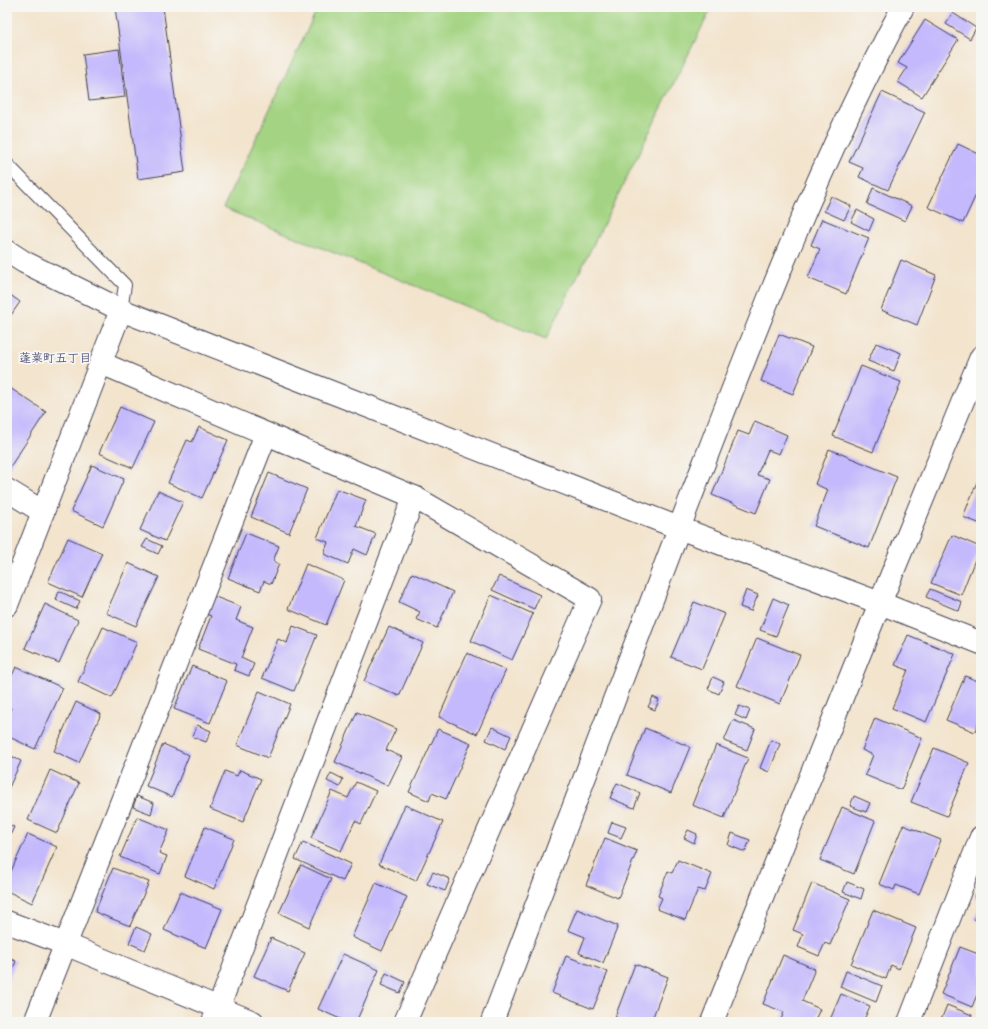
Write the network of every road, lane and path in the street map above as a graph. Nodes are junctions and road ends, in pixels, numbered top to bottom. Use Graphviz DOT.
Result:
graph roads {
  1 [pos="902,7"];
  2 [pos="7,164"];
  3 [pos="7,251"];
  4 [pos="121,310"];
  5 [pos="981,357"];
  6 [pos="101,363"];
  7 [pos="266,434"];
  8 [pos="7,490"];
  9 [pos="414,497"];
  10 [pos="42,512"];
  11 [pos="679,528"];
  12 [pos="880,603"];
  13 [pos="7,605"];
  14 [pos="981,643"];
  15 [pos="981,837"];
  16 [pos="7,922"];
  17 [pos="65,944"];
  18 [pos="216,1015"];
  19 [pos="34,1022"];
  20 [pos="253,1022"];
  21 [pos="405,1022"];
  22 [pos="492,1022"];
  23 [pos="712,1022"];
  24 [pos="909,1022"];
  1 -- 11 [label="street"];
  2 -- 4 [label="lane"];
  3 -- 4 [label="street"];
  4 -- 6 [label="street"];
  4 -- 11 [label="street"];
  5 -- 12 [label="street"];
  6 -- 7 [label="street"];
  6 -- 10 [label="street"];
  7 -- 9 [label="street"];
  7 -- 17 [label="street"];
  8 -- 10 [label="street"];
  9 -- 18 [label="street"];
  9 -- 21 [label="street"];
  10 -- 13 [label="street"];
  11 -- 12 [label="street"];
  11 -- 22 [label="street"];
  12 -- 14 [label="street"];
  12 -- 23 [label="street"];
  15 -- 24 [label="street"];
  16 -- 17 [label="street"];
  17 -- 18 [label="street"];
  17 -- 19 [label="street"];
  18 -- 20 [label="street"];
}
